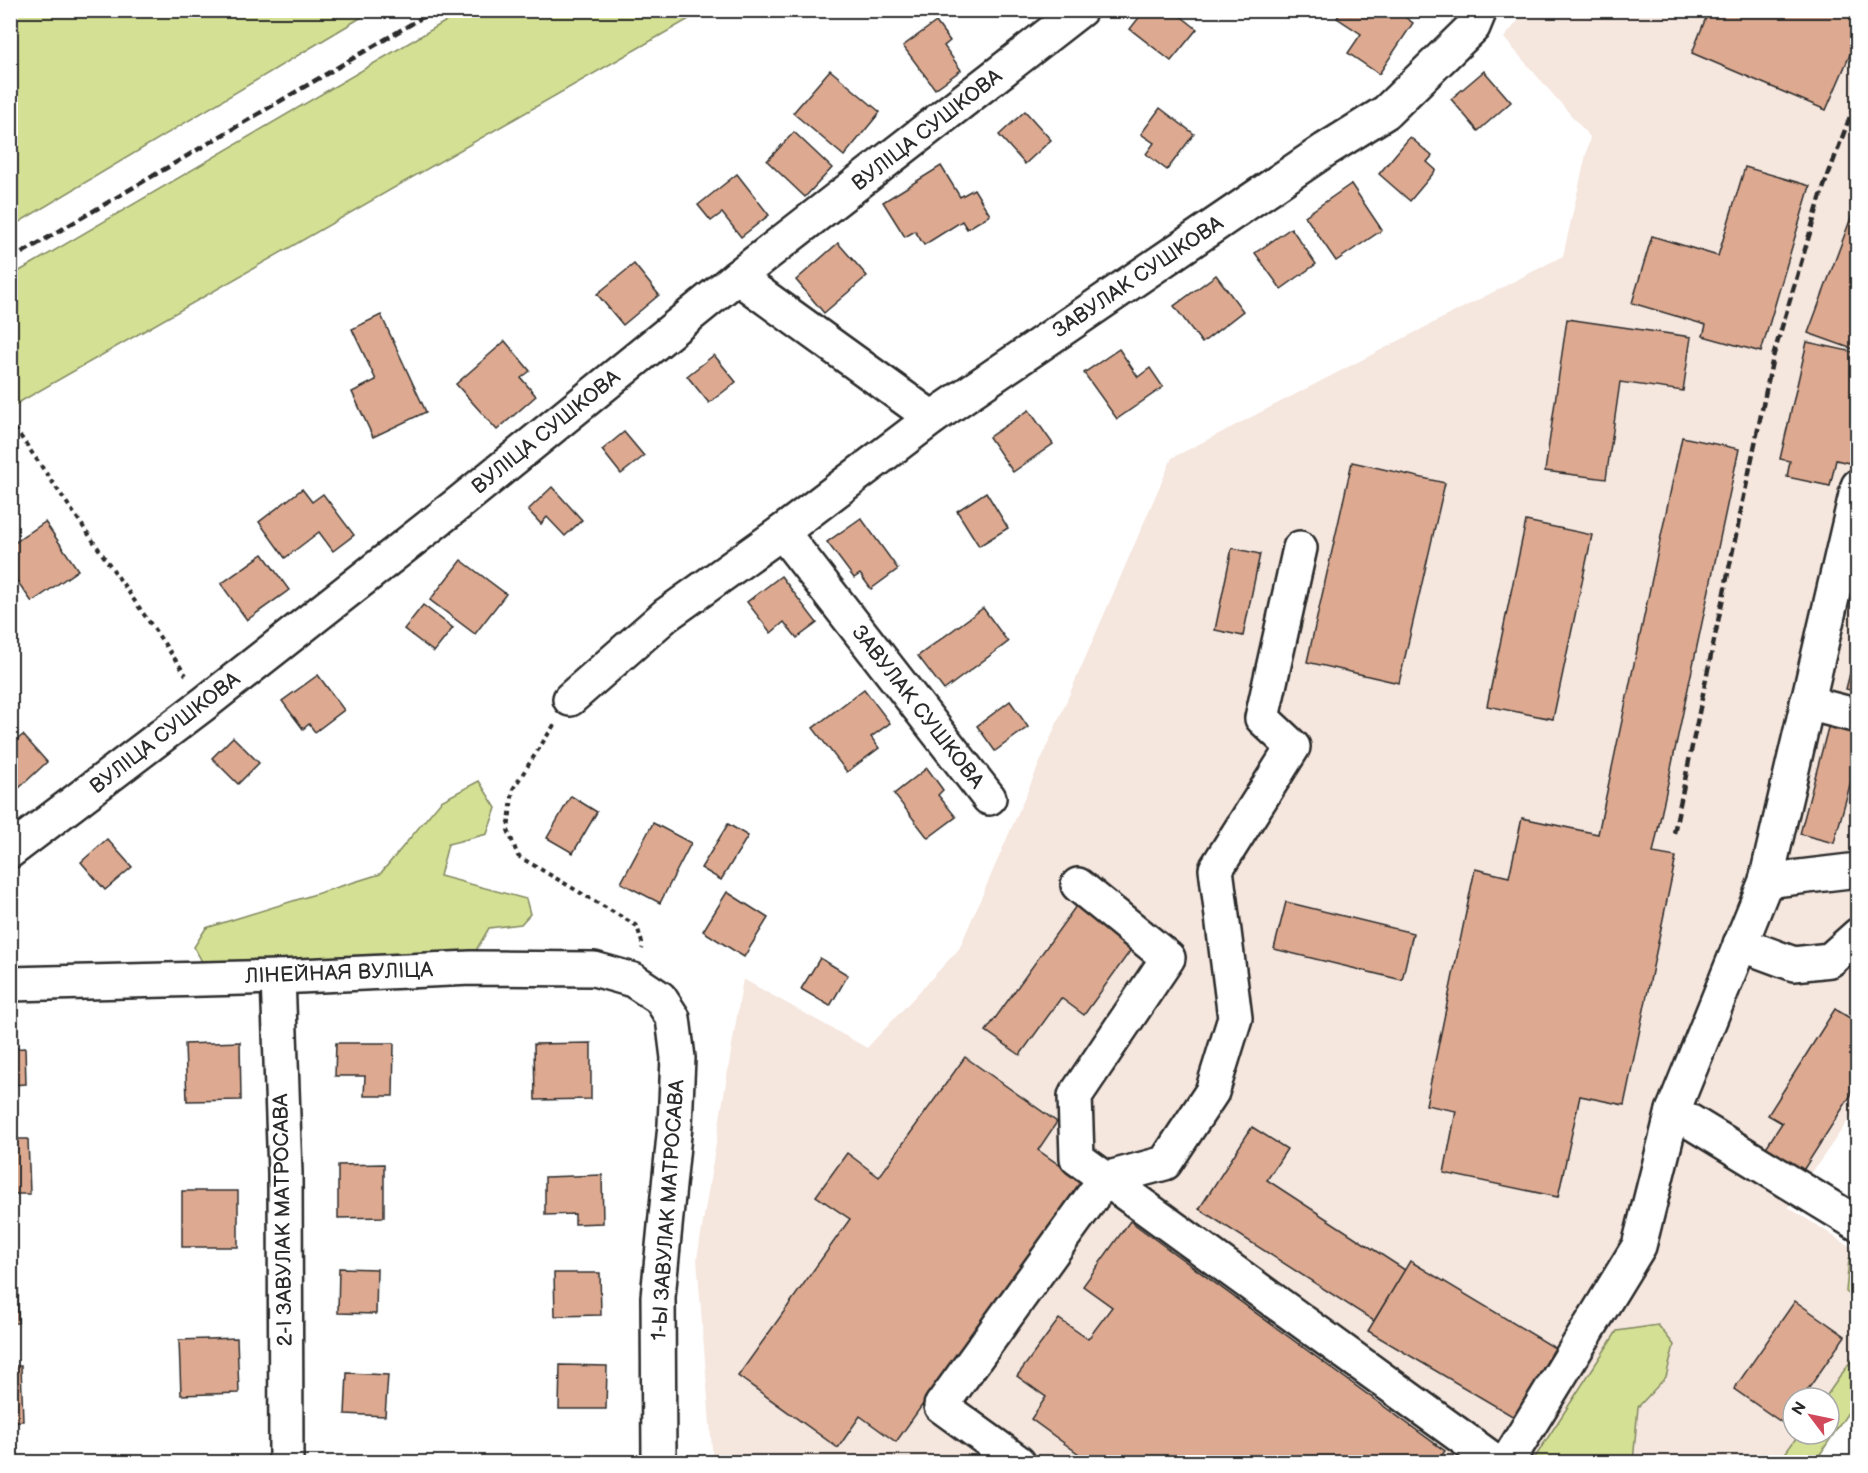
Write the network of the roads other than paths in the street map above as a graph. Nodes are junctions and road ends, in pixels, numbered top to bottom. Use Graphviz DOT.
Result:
graph roads {
  1 [pos="1080,10"];
  2 [pos="1480,10"];
  3 [pos="736,276"];
  4 [pos="932,417"];
  5 [pos="1857,486"];
  6 [pos="782,532"];
  7 [pos="1300,548"];
  8 [pos="570,699"];
  9 [pos="1808,703"];
  10 [pos="1857,716"];
  11 [pos="989,798"];
  12 [pos="10,851"];
  13 [pos="1857,870"];
  14 [pos="1766,881"];
  15 [pos="1078,885"];
  16 [pos="1857,935"];
  17 [pos="1740,944"];
  18 [pos="278,977"];
  19 [pos="10,984"];
  20 [pos="660,998"];
  21 [pos="1673,1111"];
  22 [pos="1105,1179"];
  23 [pos="1857,1224"];
  24 [pos="286,1462"];
  25 [pos="659,1462"];
  26 [pos="1018,1462"];
  27 [pos="1496,1462"];
  28 [pos="1507,1462"];
  1 -- 3 [label="street, ВУЛІЦА СУШКОВА"];
  2 -- 4 [label="street, ЗАВУЛАК СУШКОВА"];
  3 -- 4 [label="street"];
  3 -- 12 [label="street, ВУЛІЦА СУШКОВА"];
  4 -- 6 [label="street, ЗАВУЛАК СУШКОВА"];
  5 -- 9 [label="street"];
  6 -- 8 [label="street, ЗАВУЛАК СУШКОВА"];
  6 -- 11 [label="street, ЗАВУЛАК СУШКОВА"];
  7 -- 22 [label="street"];
  9 -- 10 [label="street"];
  9 -- 14 [label="street"];
  13 -- 14 [label="street"];
  14 -- 17 [label="street"];
  15 -- 22 [label="street"];
  16 -- 17 [label="street"];
  17 -- 21 [label="street"];
  18 -- 19 [label="street, ЛІНЕЙНАЯ ВУЛІЦА"];
  18 -- 20 [label="street, ЛІНЕЙНАЯ ВУЛІЦА"];
  18 -- 24 [label="street, 2-І ЗАВУЛАК МАТРОСАВА"];
  20 -- 25 [label="street, 1-Ы ЗАВУЛАК МАТРОСАВА"];
  21 -- 23 [label="street"];
  21 -- 28 [label="street"];
  22 -- 26 [label="street"];
  22 -- 27 [label="street"];
}
